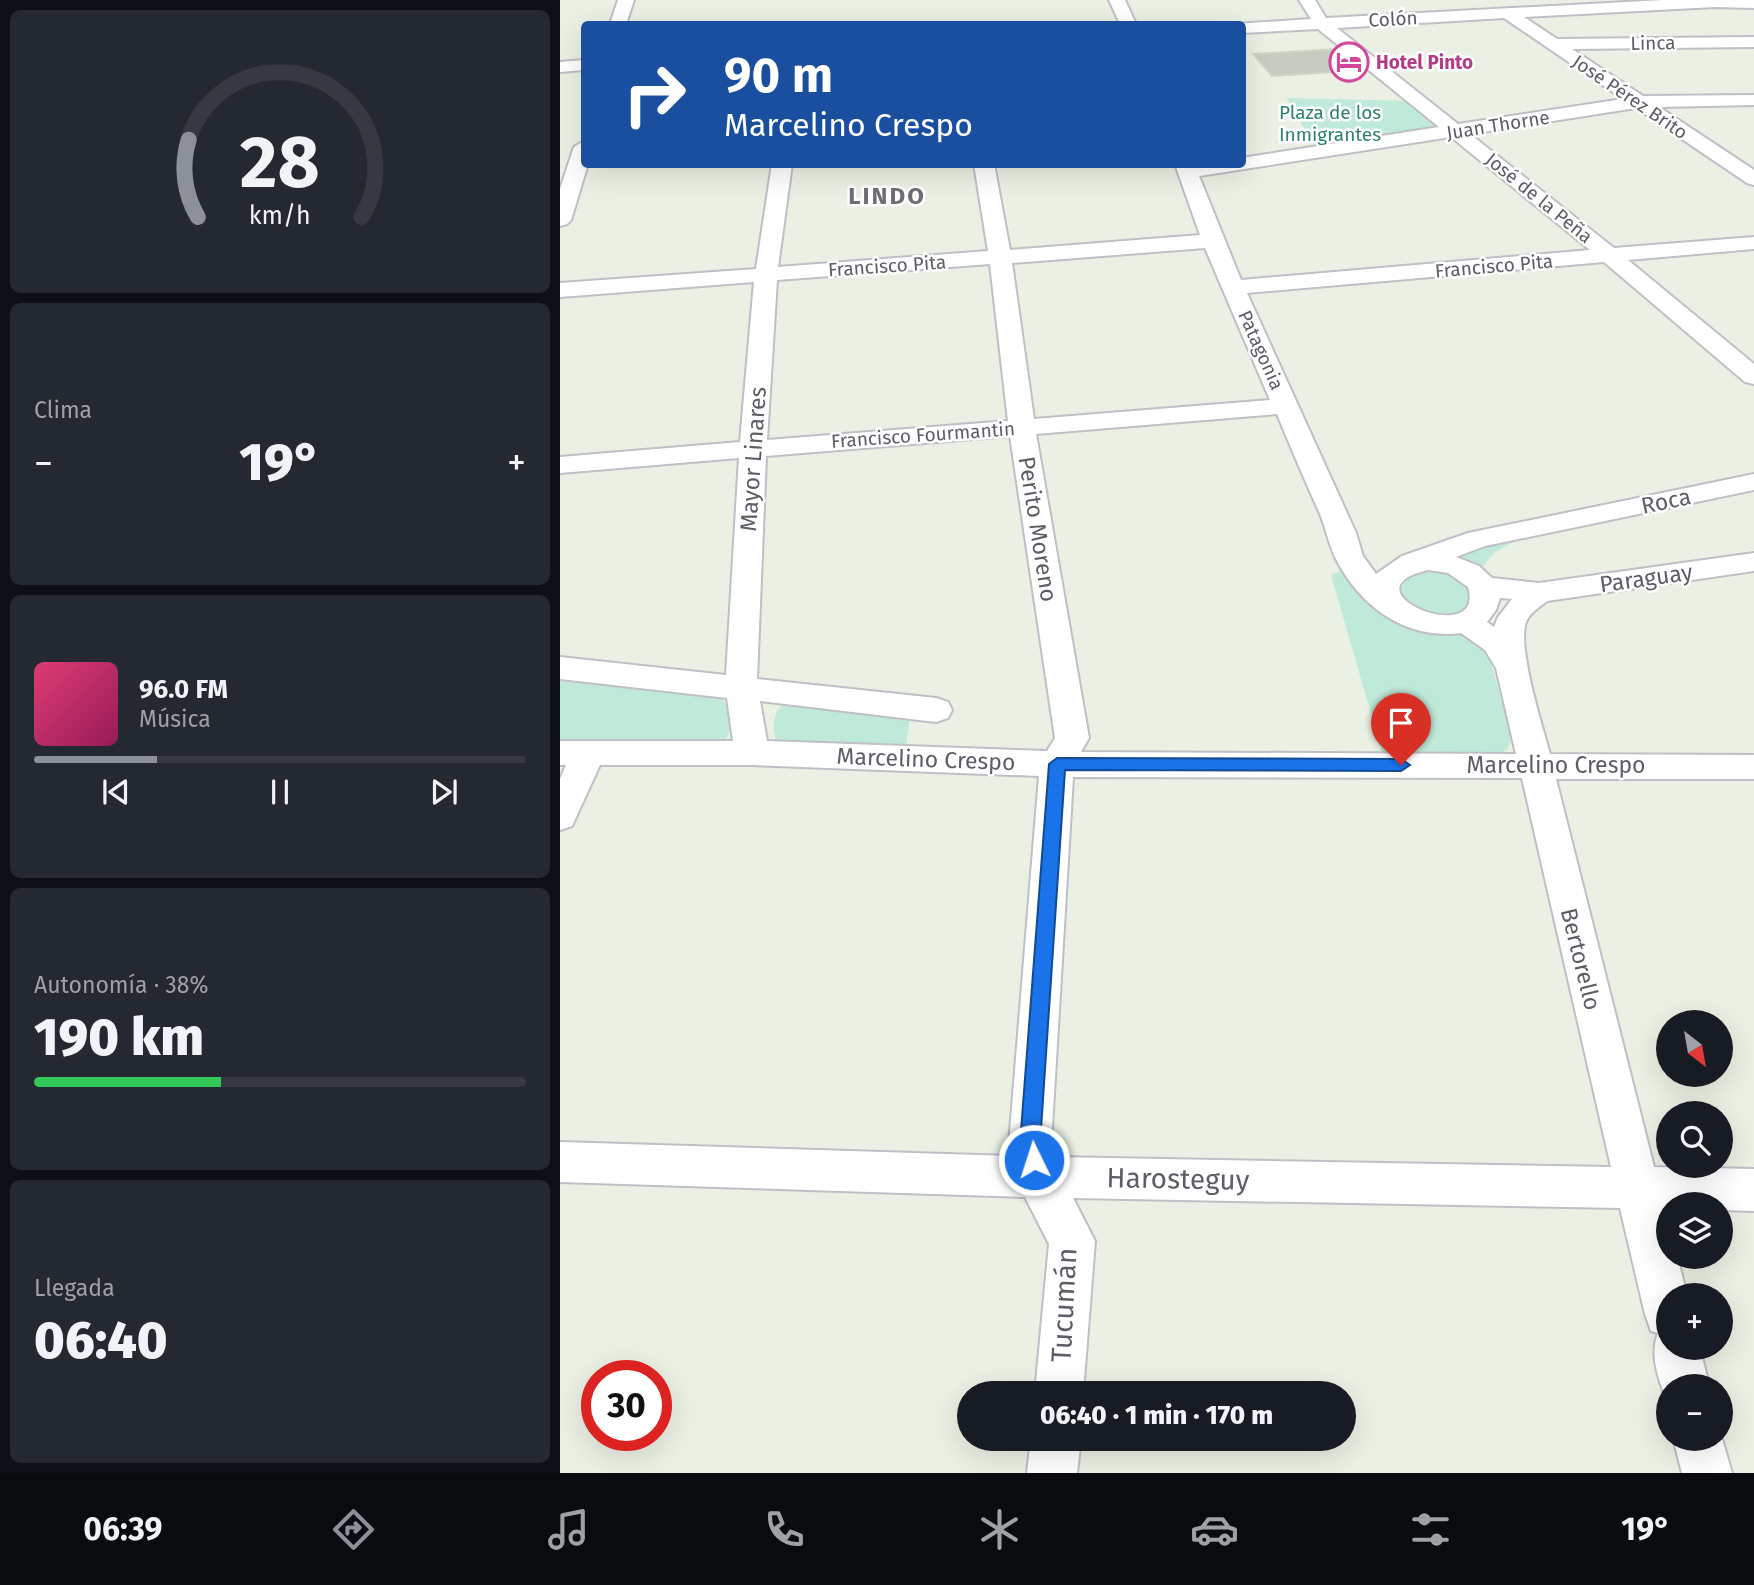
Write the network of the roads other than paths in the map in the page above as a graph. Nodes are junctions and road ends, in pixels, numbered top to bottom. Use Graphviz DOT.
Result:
graph roads {
  1 [pos="626,0"];
  2 [pos="1117,0"];
  3 [pos="1307,0"];
  4 [pos="1753,3"];
  5 [pos="1507,13"];
  6 [pos="619,21"];
  7 [pos="1127,21"];
  8 [pos="1321,23"];
  9 [pos="1246,28"];
  10 [pos="1754,41"];
  11 [pos="1551,44"];
  12 [pos="581,65"];
  13 [pos="560,67"];
  14 [pos="1754,100"];
  15 [pos="1638,102"];
  16 [pos="1457,131"];
  17 [pos="577,159"];
  18 [pos="1246,163"];
  19 [pos="1732,164"];
  20 [pos="1754,167"];
  21 [pos="781,168"];
  22 [pos="985,168"];
  23 [pos="1187,169"];
  24 [pos="1754,179"];
  25 [pos="560,220"];
  26 [pos="1213,241"];
  27 [pos="1754,243"];
  28 [pos="1610,256"];
  29 [pos="1000,257"];
  30 [pos="766,275"];
  31 [pos="1234,288"];
  32 [pos="560,290"];
  33 [pos="1754,377"];
  34 [pos="1287,407"];
  35 [pos="1022,428"];
  36 [pos="753,448"];
  37 [pos="560,465"];
  38 [pos="1754,482"];
  39 [pos="1578,520"];
  40 [pos="1342,533"];
  41 [pos="1754,562"];
  42 [pos="1409,563"];
  43 [pos="1481,583"];
  44 [pos="1539,593"];
  45 [pos="1392,607"];
  46 [pos="1467,622"];
  47 [pos="1512,667"];
  48 [pos="560,668"];
  49 [pos="741,687"];
  50 [pos="936,710"];
  51 [pos="752,753"];
  52 [pos="574,754"];
  53 [pos="1057,764"];
  54 [pos="1534,765"];
  55 [pos="1754,767"];
  56 [pos="560,817"];
  57 [pos="560,1163"];
  58 [pos="1037,1177"];
  59 [pos="1637,1187"];
  60 [pos="1754,1190"];
  61 [pos="1660,1283"];
  62 [pos="1060,1381"];
  63 [pos="1055,1451"];
  64 [pos="1701,1451"];
  65 [pos="1052,1473"];
  66 [pos="1707,1473"];
  1 -- 6 [label="street"];
  2 -- 7 [label="street"];
  3 -- 8 [label="street"];
  4 -- 5 [label="street, Colón"];
  5 -- 8 [label="street, Colón"];
  5 -- 11 [label="street, José Pérez Brito"];
  8 -- 9 [label="street, Colón"];
  8 -- 16 [label="street, José de la Peña"];
  10 -- 11 [label="street, Linca"];
  11 -- 15 [label="street, José Pérez Brito"];
  12 -- 13 [label="street"];
  14 -- 15 [label="street, Juan Thorne"];
  15 -- 16 [label="street, Juan Thorne"];
  15 -- 19 [label="street, José Pérez Brito"];
  16 -- 18 [label="street, Juan Thorne"];
  16 -- 28 [label="street, José de la Peña"];
  17 -- 25 [label="street"];
  19 -- 20 [label="street"];
  19 -- 24 [label="street, José Pérez Brito"];
  21 -- 30 [label="street, Mayor Linares"];
  22 -- 29 [label="street, Perito Moreno"];
  23 -- 26 [label="street, Patagonia"];
  26 -- 29 [label="street, Francisco Pita"];
  26 -- 31 [label="street, Patagonia"];
  27 -- 28 [label="street, Francisco Pita"];
  28 -- 31 [label="street, Francisco Pita"];
  28 -- 33 [label="street, José de la Peña"];
  29 -- 30 [label="street, Francisco Pita"];
  29 -- 35 [label="street, Perito Moreno"];
  30 -- 32 [label="street, Francisco Pita"];
  30 -- 36 [label="street, Mayor Linares"];
  31 -- 34 [label="street, Patagonia"];
  34 -- 35 [label="street, Francisco Fourmantin"];
  34 -- 40 [label="street, Patagonia"];
  35 -- 36 [label="street, Francisco Fourmantin"];
  35 -- 53 [label="street, Perito Moreno"];
  36 -- 37 [label="street, Francisco Fourmantin"];
  36 -- 49 [label="street, Mayor Linares"];
  38 -- 39 [label="street, Roca"];
  39 -- 42 [label="street"];
  39 -- 43 [label="street"];
  40 -- 42 [label="street, Patagonia"];
  40 -- 45 [label="street, Patagonia"];
  41 -- 44 [label="street, Paraguay"];
  42 -- 43 [label="street"];
  42 -- 45 [label="street"];
  43 -- 44 [label="street, Paraguay"];
  43 -- 46 [label="street"];
  44 -- 47 [label="street"];
  45 -- 46 [label="street"];
  46 -- 47 [label="street, Bertorello"];
  47 -- 54 [label="street, Bertorello"];
  48 -- 49 [label="street"];
  49 -- 50 [label="street"];
  49 -- 51 [label="street, Mayor Linares"];
  51 -- 52 [label="street, Marcelino Crespo"];
  51 -- 53 [label="street, Marcelino Crespo"];
  52 -- 56 [label="street"];
  53 -- 54 [label="street, Marcelino Crespo"];
  53 -- 58 [label="street, Tucumán"];
  54 -- 55 [label="street, Marcelino Crespo"];
  54 -- 59 [label="street, Bertorello"];
  57 -- 58 [label="street, Harosteguy"];
  58 -- 59 [label="street, Harosteguy"];
  58 -- 62 [label="street, Tucumán"];
  59 -- 60 [label="street, Harosteguy"];
  59 -- 61 [label="street, Bertorello"];
  63 -- 65 [label="street"];
  64 -- 66 [label="street"];
}
